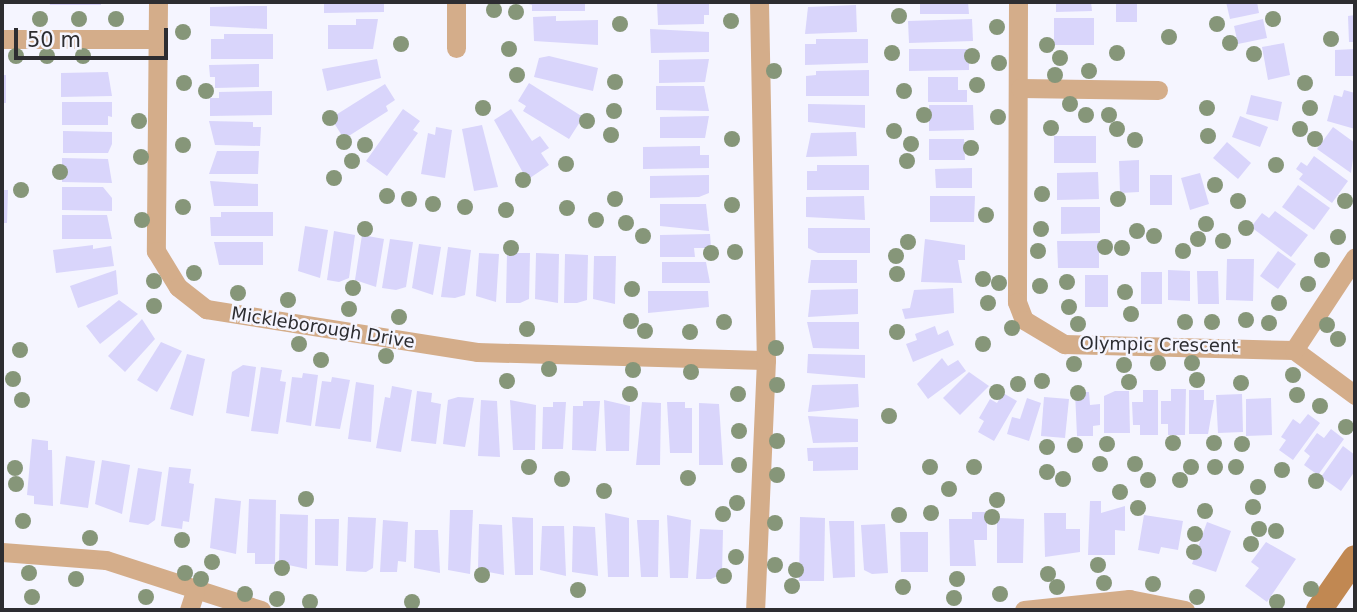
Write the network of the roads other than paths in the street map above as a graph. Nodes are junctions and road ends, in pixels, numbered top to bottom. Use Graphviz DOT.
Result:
graph roads {
  1 [pos="158,2"];
  2 [pos="456,2"];
  3 [pos="759,2"];
  4 [pos="1018,2"];
  5 [pos="2,39"];
  6 [pos="157,39"];
  7 [pos="456,48"];
  8 [pos="1020,89"];
  9 [pos="1158,90"];
  10 [pos="1355,257"];
  11 [pos="1294,350"];
  12 [pos="766,360"];
  13 [pos="1355,395"];
  14 [pos="2,552"];
  15 [pos="1355,558"];
  16 [pos="192,601"];
  17 [pos="261,610"];
  18 [pos="755,610"];
  19 [pos="1024,610"];
  20 [pos="1185,610"];
  21 [pos="1319,610"];
  1 -- 6 [label="street, Mickleborough Drive"];
  2 -- 7 [label="street"];
  3 -- 12 [label="street"];
  4 -- 8 [label="street, Olympic Crescent"];
  5 -- 6 [label="street"];
  6 -- 12 [label="street, Mickleborough Drive"];
  8 -- 9 [label="street"];
  8 -- 11 [label="street, Olympic Crescent"];
  10 -- 11 [label="street"];
  11 -- 13 [label="street"];
  12 -- 18 [label="street"];
  14 -- 16 [label="street"];
  15 -- 21 [label="street"];
  16 -- 17 [label="street"];
  19 -- 20 [label="street"];
}
